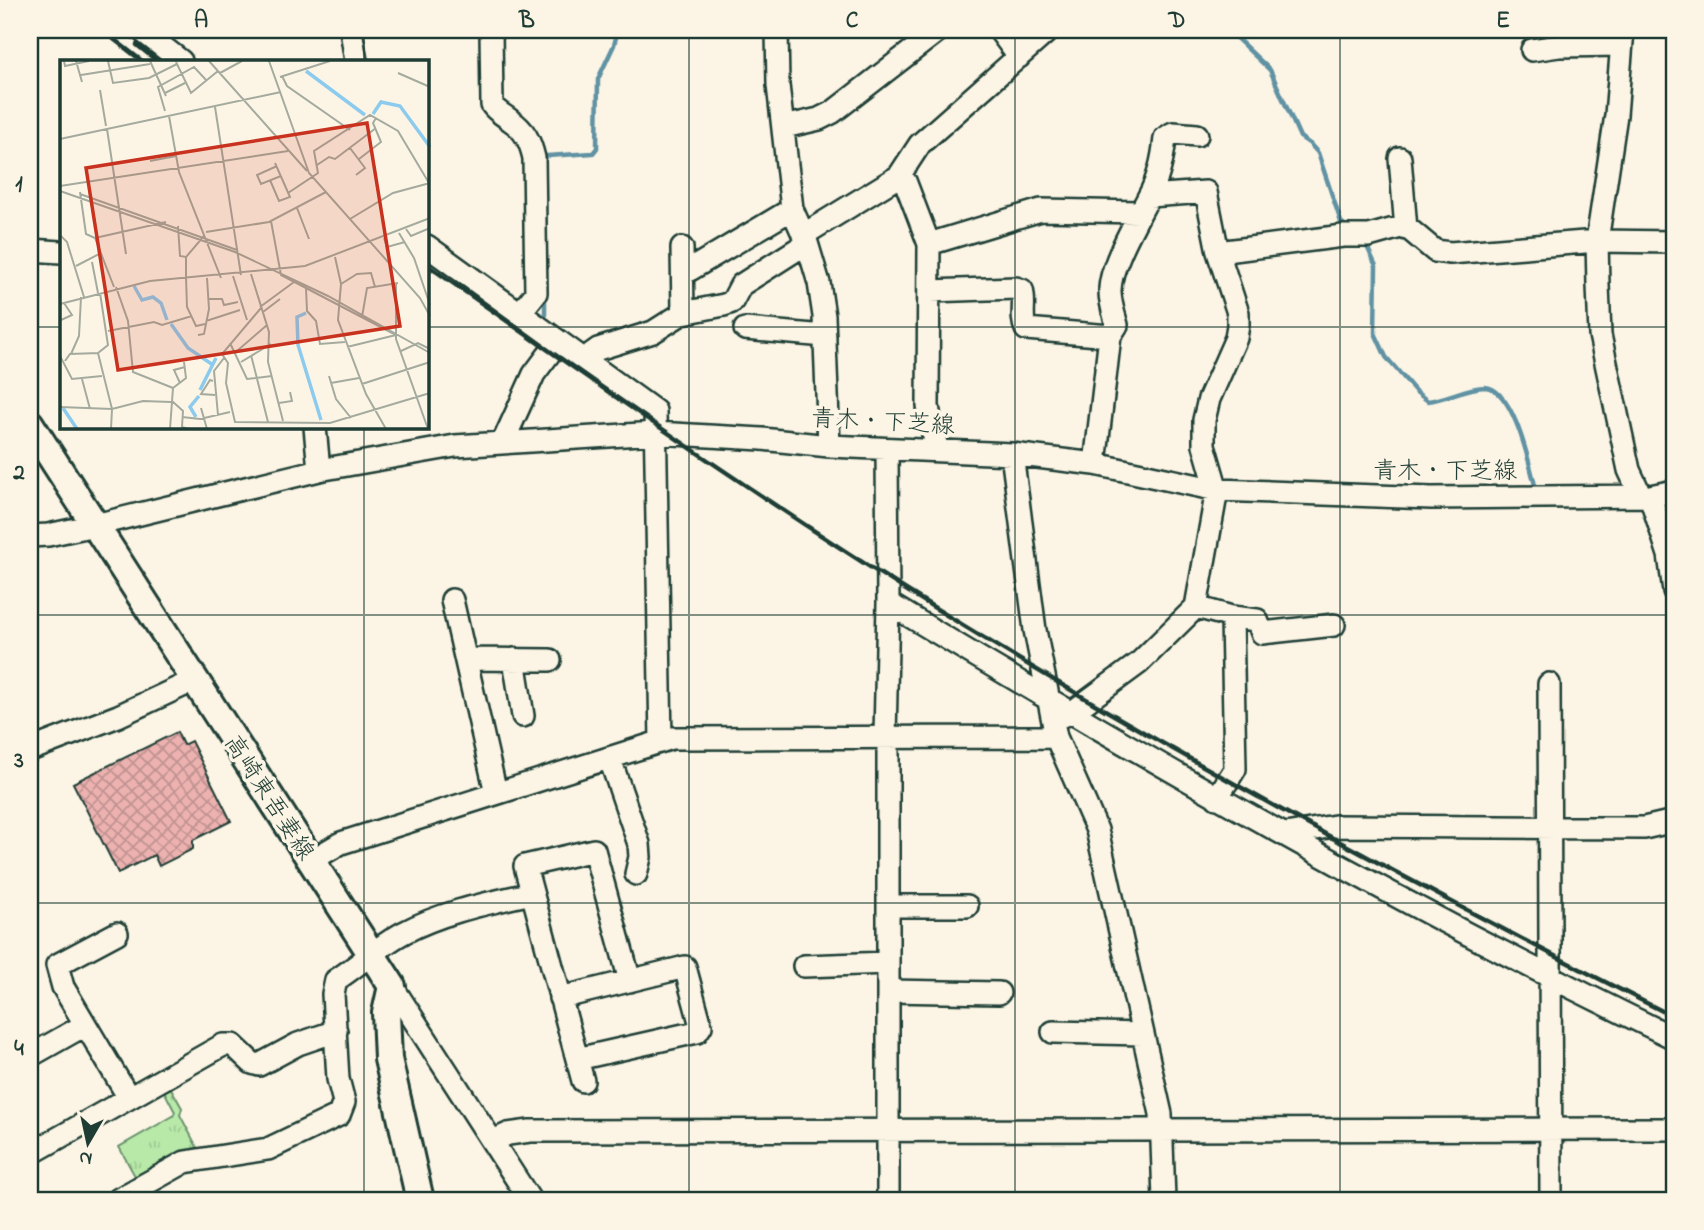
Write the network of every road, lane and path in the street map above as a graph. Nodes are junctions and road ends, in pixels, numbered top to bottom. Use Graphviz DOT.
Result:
graph roads {
  1 [pos="141,30"];
  2 [pos="351,30"];
  3 [pos="491,30"];
  4 [pos="777,30"];
  5 [pos="939,30"];
  6 [pos="999,30"];
  7 [pos="1049,30"];
  8 [pos="1622,38"];
  9 [pos="1532,51"];
  10 [pos="1019,57"];
  11 [pos="180,60"];
  12 [pos="356,60"];
  13 [pos="784,127"];
  14 [pos="1197,135"];
  15 [pos="1400,158"];
  16 [pos="899,176"];
  17 [pos="1144,204"];
  18 [pos="792,209"];
  19 [pos="1406,229"];
  20 [pos="805,239"];
  21 [pos="1597,241"];
  22 [pos="1674,242"];
  23 [pos="929,244"];
  24 [pos="429,247"];
  25 [pos="682,248"];
  26 [pos="30,250"];
  27 [pos="60,252"];
  28 [pos="1218,252"];
  29 [pos="683,274"];
  30 [pos="930,291"];
  31 [pos="520,313"];
  32 [pos="683,313"];
  33 [pos="745,329"];
  34 [pos="825,336"];
  35 [pos="1110,336"];
  36 [pos="558,342"];
  37 [pos="584,359"];
  38 [pos="30,424"];
  39 [pos="315,429"];
  40 [pos="656,433"];
  41 [pos="503,442"];
  42 [pos="830,446"];
  43 [pos="887,449"];
  44 [pos="938,450"];
  45 [pos="1012,454"];
  46 [pos="1095,464"];
  47 [pos="320,470"];
  48 [pos="1216,490"];
  49 [pos="1674,491"];
  50 [pos="1645,496"];
  51 [pos="95,525"];
  52 [pos="30,536"];
  53 [pos="1674,591"];
  54 [pos="452,600"];
  55 [pos="888,603"];
  56 [pos="1196,607"];
  57 [pos="1232,617"];
  58 [pos="1334,625"];
  59 [pos="466,659"];
  60 [pos="514,659"];
  61 [pos="550,660"];
  62 [pos="195,680"];
  63 [pos="1549,684"];
  64 [pos="523,716"];
  65 [pos="1057,717"];
  66 [pos="885,736"];
  67 [pos="661,741"];
  68 [pos="30,750"];
  69 [pos="610,759"];
  70 [pos="496,793"];
  71 [pos="1217,798"];
  72 [pos="1674,821"];
  73 [pos="1548,826"];
  74 [pos="1284,834"];
  75 [pos="312,860"];
  76 [pos="636,874"];
  77 [pos="532,893"];
  78 [pos="888,906"];
  79 [pos="967,906"];
  80 [pos="117,933"];
  81 [pos="371,954"];
  82 [pos="888,963"];
  83 [pos="804,966"];
  84 [pos="1551,979"];
  85 [pos="630,981"];
  86 [pos="392,986"];
  87 [pos="888,990"];
  88 [pos="999,993"];
  89 [pos="560,998"];
  90 [pos="85,1025"];
  91 [pos="336,1031"];
  92 [pos="1053,1032"];
  93 [pos="1143,1034"];
  94 [pos="1674,1038"];
  95 [pos="30,1056"];
  96 [pos="577,1059"];
  97 [pos="583,1081"];
  98 [pos="129,1098"];
  99 [pos="1674,1129"];
  100 [pos="889,1130"];
  101 [pos="1162,1130"];
  102 [pos="1549,1130"];
  103 [pos="493,1141"];
  104 [pos="30,1154"];
  105 [pos="117,1200"];
  106 [pos="420,1200"];
  107 [pos="530,1200"];
  108 [pos="888,1200"];
  109 [pos="1164,1200"];
  110 [pos="1551,1200"];
  1 -- 11 [label="street"];
  2 -- 12 [label="street"];
  3 -- 31 [label="street"];
  4 -- 13 [label="street"];
  5 -- 13 [label="street"];
  6 -- 10 [label="street"];
  7 -- 10 [label="street"];
  8 -- 9 [label="street"];
  8 -- 21 [label="street"];
  10 -- 16 [label="street"];
  13 -- 18 [label="street"];
  14 -- 17 [label="street"];
  15 -- 19 [label="street"];
  16 -- 20 [label="street"];
  16 -- 23 [label="street"];
  17 -- 23 [label="street"];
  17 -- 28 [label="street"];
  17 -- 35 [label="street"];
  18 -- 20 [label="street"];
  18 -- 29 [label="street"];
  19 -- 21 [label="street"];
  19 -- 28 [label="street"];
  20 -- 32 [label="street"];
  20 -- 34 [label="street"];
  21 -- 22 [label="street"];
  21 -- 50 [label="street"];
  23 -- 30 [label="street"];
  24 -- 31 [label="street"];
  25 -- 29 [label="street"];
  26 -- 27 [label="street"];
  28 -- 48 [label="street"];
  29 -- 32 [label="street"];
  30 -- 35 [label="street"];
  30 -- 44 [label="street"];
  31 -- 36 [label="street"];
  32 -- 37 [label="street"];
  33 -- 34 [label="street"];
  34 -- 42 [label="street"];
  35 -- 46 [label="street"];
  36 -- 37 [label="street"];
  36 -- 41 [label="street"];
  37 -- 40 [label="street"];
  38 -- 51 [label="main road, 高崎東吾妻線"];
  39 -- 47 [label="street"];
  40 -- 41 [label="street, 青木・下芝線"];
  40 -- 42 [label="street, 青木・下芝線"];
  40 -- 67 [label="street"];
  41 -- 47 [label="street, 青木・下芝線"];
  42 -- 43 [label="street, 青木・下芝線"];
  43 -- 44 [label="street, 青木・下芝線"];
  43 -- 55 [label="street"];
  44 -- 45 [label="street, 青木・下芝線"];
  45 -- 46 [label="street, 青木・下芝線"];
  45 -- 65 [label="street"];
  46 -- 48 [label="street, 青木・下芝線"];
  47 -- 51 [label="street, 青木・下芝線"];
  48 -- 50 [label="street, 青木・下芝線"];
  48 -- 56 [label="street"];
  49 -- 50 [label="street, 青木・下芝線"];
  50 -- 53 [label="street"];
  51 -- 52 [label="street, 青木・下芝線"];
  51 -- 62 [label="main road, 高崎東吾妻線"];
  54 -- 59 [label="street"];
  55 -- 65 [label="street"];
  55 -- 66 [label="street"];
  56 -- 57 [label="street"];
  56 -- 65 [label="street"];
  57 -- 58 [label="street"];
  57 -- 71 [label="street"];
  59 -- 60 [label="street"];
  59 -- 70 [label="street"];
  60 -- 61 [label="street"];
  60 -- 64 [label="street"];
  62 -- 68 [label="street"];
  62 -- 75 [label="main road, 高崎東吾妻線"];
  63 -- 73 [label="street"];
  65 -- 66 [label="street"];
  65 -- 71 [label="street"];
  65 -- 93 [label="street"];
  66 -- 67 [label="street"];
  66 -- 78 [label="street"];
  67 -- 69 [label="street"];
  69 -- 70 [label="street"];
  69 -- 76 [label="street"];
  70 -- 75 [label="street"];
  71 -- 74 [label="street"];
  72 -- 73 [label="street"];
  73 -- 74 [label="street"];
  73 -- 84 [label="street"];
  74 -- 84 [label="street"];
  75 -- 81 [label="main road, 高崎東吾妻線"];
  77 -- 81 [label="street"];
  77 -- 85 [label="street"];
  77 -- 89 [label="street"];
  78 -- 79 [label="street"];
  78 -- 82 [label="street"];
  80 -- 90 [label="street"];
  81 -- 86 [label="main road, 高崎東吾妻線"];
  81 -- 91 [label="street"];
  82 -- 83 [label="street"];
  82 -- 87 [label="street"];
  84 -- 94 [label="street"];
  84 -- 102 [label="street"];
  85 -- 89 [label="street"];
  85 -- 96 [label="street"];
  86 -- 103 [label="street"];
  86 -- 106 [label="main road"];
  87 -- 88 [label="street"];
  87 -- 100 [label="street"];
  89 -- 96 [label="street"];
  90 -- 95 [label="street"];
  90 -- 98 [label="street"];
  91 -- 98 [label="street"];
  91 -- 105 [label="street"];
  92 -- 93 [label="street"];
  93 -- 101 [label="street"];
  96 -- 97 [label="street"];
  98 -- 104 [label="street"];
  99 -- 102 [label="street"];
  100 -- 101 [label="street"];
  100 -- 103 [label="street"];
  100 -- 108 [label="street"];
  101 -- 102 [label="street"];
  101 -- 109 [label="street"];
  102 -- 110 [label="street"];
  103 -- 107 [label="street"];
}
